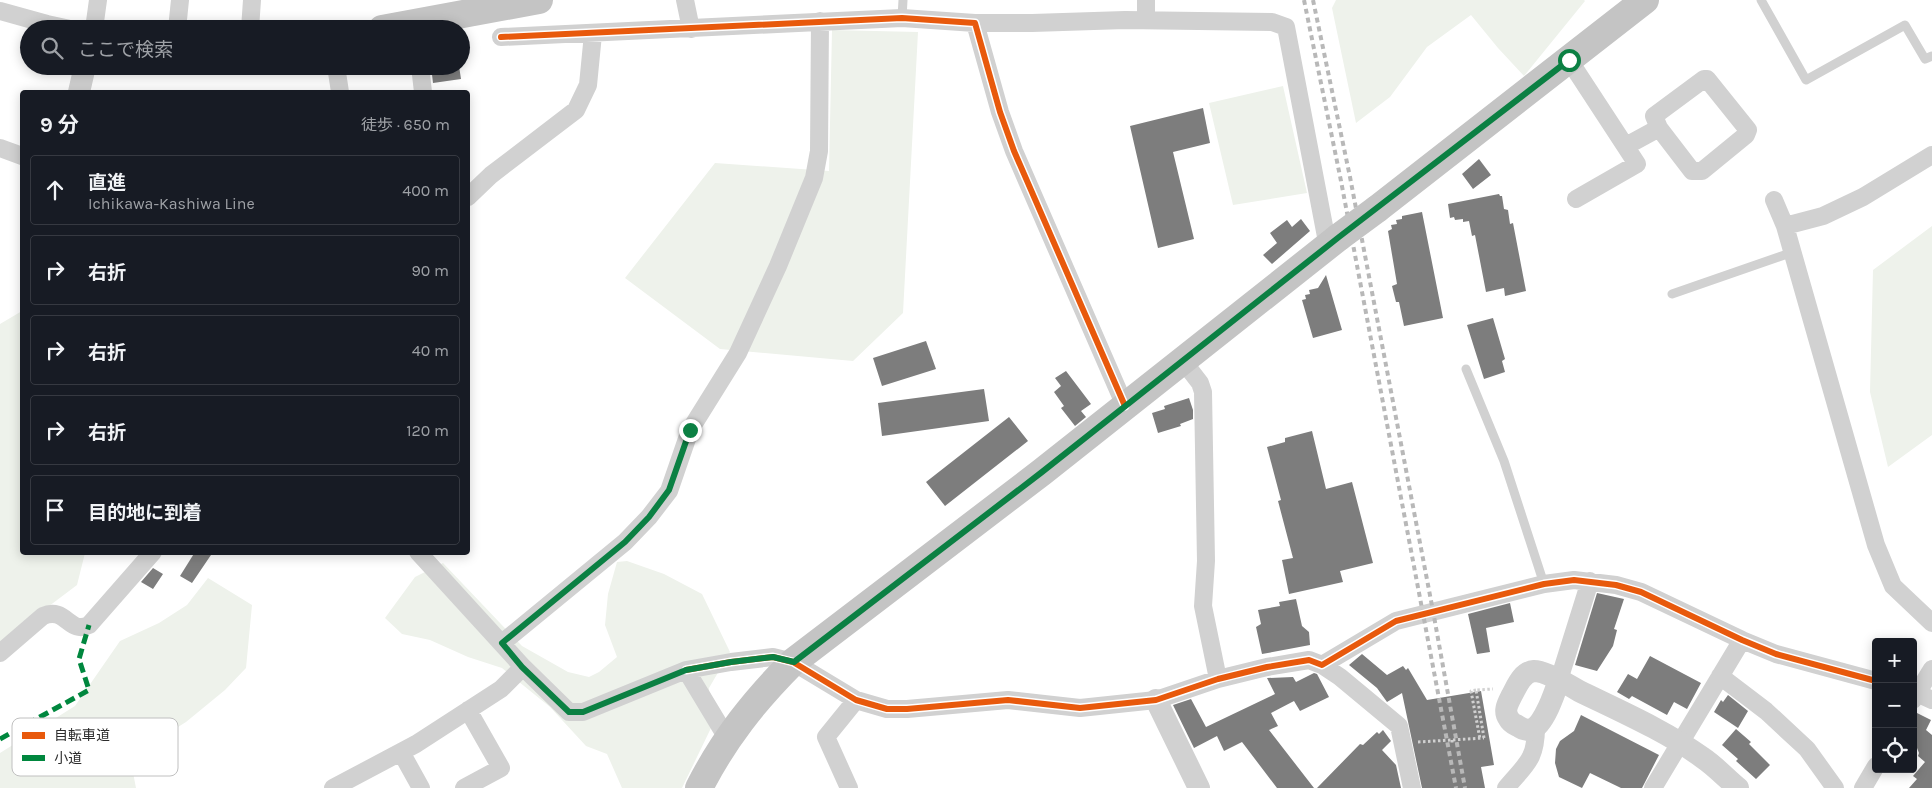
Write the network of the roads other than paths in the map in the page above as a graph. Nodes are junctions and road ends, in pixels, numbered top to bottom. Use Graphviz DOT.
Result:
graph roads {
  1 [pos="98,0"];
  2 [pos="180,0"];
  3 [pos="252,0"];
  4 [pos="539,0"];
  5 [pos="685,0"];
  6 [pos="903,0"];
  7 [pos="1146,0"];
  8 [pos="1645,0"];
  9 [pos="1761,0"];
  10 [pos="0,11"];
  11 [pos="902,18"];
  12 [pos="33,20"];
  13 [pos="95,20"];
  14 [pos="178,20"];
  15 [pos="251,20"];
  16 [pos="443,20"];
  17 [pos="1146,20"];
  18 [pos="820,21"];
  19 [pos="975,23"];
  20 [pos="690,29"];
  21 [pos="593,34"];
  22 [pos="501,37"];
  23 [pos="1932,56"];
  24 [pos="1569,60"];
  25 [pos="83,75"];
  26 [pos="337,75"];
  27 [pos="421,75"];
  28 [pos="79,90"];
  29 [pos="340,90"];
  30 [pos="423,90"];
  31 [pos="1658,128"];
  32 [pos="1626,146"];
  33 [pos="0,148"];
  34 [pos="20,155"];
  35 [pos="1932,155"];
  36 [pos="470,195"];
  37 [pos="1576,199"];
  38 [pos="1774,200"];
  39 [pos="1785,226"];
  40 [pos="1333,242"];
  41 [pos="1793,252"];
  42 [pos="1672,294"];
  43 [pos="1183,361"];
  44 [pos="1466,369"];
  45 [pos="1125,406"];
  46 [pos="150,555"];
  47 [pos="421,555"];
  48 [pos="1590,581"];
  49 [pos="1544,584"];
  50 [pos="1932,623"];
  51 [pos="1742,640"];
  52 [pos="502,643"];
  53 [pos="0,653"];
  54 [pos="794,662"];
  55 [pos="1322,665"];
  56 [pos="522,667"];
  57 [pos="1932,669"];
  58 [pos="686,670"];
  59 [pos="1720,676"];
  60 [pos="1218,680"];
  61 [pos="1558,680"];
  62 [pos="1872,680"];
  63 [pos="1919,696"];
  64 [pos="856,700"];
  65 [pos="1156,700"];
  66 [pos="468,710"];
  67 [pos="1536,727"];
  68 [pos="727,738"];
  69 [pos="1680,743"];
  70 [pos="401,752"];
  71 [pos="1872,773"];
  72 [pos="333,788"];
  73 [pos="421,788"];
  74 [pos="464,788"];
  75 [pos="699,788"];
  76 [pos="849,788"];
  77 [pos="1199,788"];
  78 [pos="1412,788"];
  79 [pos="1506,788"];
  80 [pos="1653,788"];
  81 [pos="1738,788"];
  82 [pos="1835,788"];
  83 [pos="1863,788"];
  1 -- 13 [label="street"];
  2 -- 14 [label="street"];
  3 -- 15 [label="street"];
  4 -- 16 [label="main road"];
  5 -- 20 [label="street"];
  6 -- 11 [label="lane"];
  7 -- 17 [label="street"];
  8 -- 24 [label="main road"];
  9 -- 23 [label="lane"];
  10 -- 12 [label="street"];
  11 -- 18 [label="street"];
  11 -- 19 [label="street"];
  17 -- 19 [label="street"];
  17 -- 40 [label="street"];
  18 -- 20 [label="street"];
  18 -- 52 [label="street"];
  19 -- 45 [label="street"];
  20 -- 21 [label="street"];
  21 -- 22 [label="street"];
  21 -- 36 [label="street"];
  24 -- 32 [label="street"];
  24 -- 40 [label="main road, bridge"];
  25 -- 28 [label="street"];
  26 -- 29 [label="street"];
  27 -- 30 [label="street"];
  31 -- 31 [label="street"];
  31 -- 32 [label="street"];
  32 -- 37 [label="street"];
  33 -- 34 [label="street"];
  35 -- 39 [label="street"];
  38 -- 39 [label="street"];
  39 -- 41 [label="street"];
  40 -- 43 [label="main road"];
  41 -- 42 [label="lane"];
  41 -- 50 [label="street"];
  43 -- 45 [label="main road"];
  43 -- 60 [label="street"];
  44 -- 49 [label="lane"];
  45 -- 54 [label="main road"];
  46 -- 53 [label="street"];
  47 -- 52 [label="street"];
  48 -- 49 [label="street"];
  48 -- 51 [label="street"];
  48 -- 61 [label="street"];
  49 -- 55 [label="street"];
  51 -- 59 [label="street"];
  51 -- 62 [label="street"];
  52 -- 56 [label="street"];
  54 -- 58 [label="street"];
  54 -- 64 [label="street"];
  54 -- 68 [label="main road"];
  55 -- 60 [label="street"];
  55 -- 78 [label="street"];
  56 -- 58 [label="street"];
  56 -- 66 [label="street"];
  57 -- 63 [label="street"];
  58 -- 68 [label="street"];
  59 -- 69 [label="street"];
  59 -- 82 [label="street"];
  60 -- 65 [label="street"];
  61 -- 67 [label="street"];
  61 -- 67 [label="street"];
  61 -- 69 [label="street"];
  64 -- 65 [label="street"];
  64 -- 76 [label="street"];
  65 -- 77 [label="street"];
  66 -- 70 [label="street"];
  66 -- 74 [label="street"];
  67 -- 79 [label="street"];
  68 -- 75 [label="main road"];
  69 -- 80 [label="street"];
  69 -- 81 [label="street"];
  70 -- 72 [label="street"];
  70 -- 73 [label="street"];
  71 -- 83 [label="street"];
}
